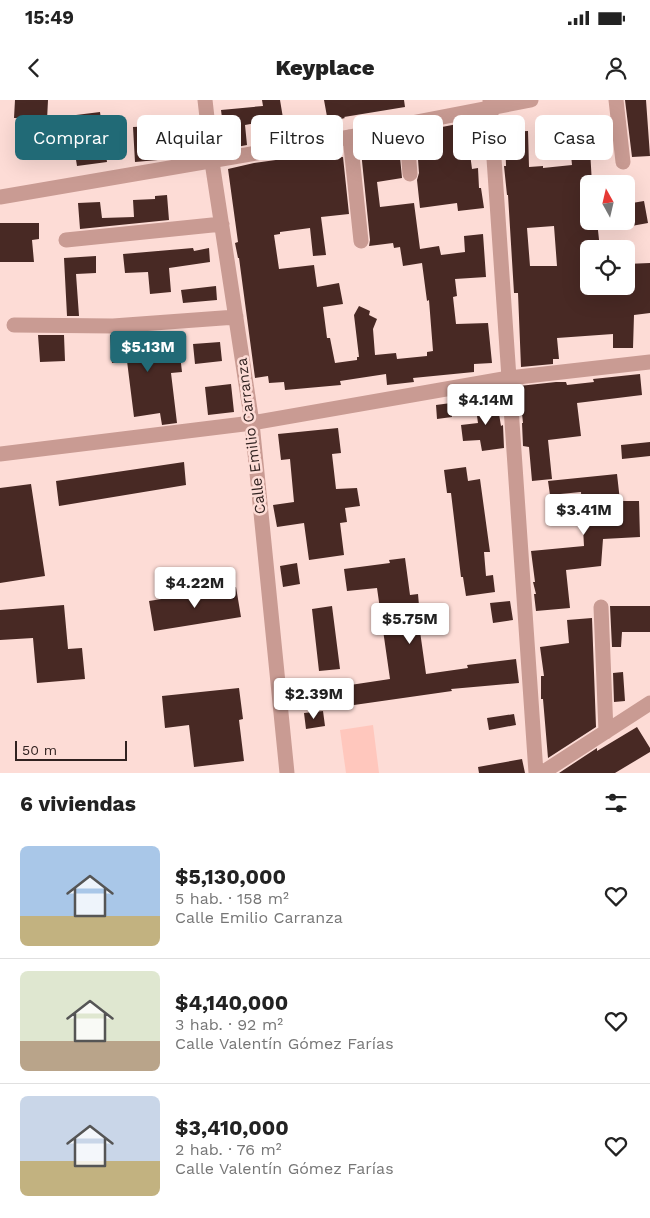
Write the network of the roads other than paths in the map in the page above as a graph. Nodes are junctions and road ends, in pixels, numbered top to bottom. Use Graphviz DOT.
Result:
graph roads {
  1 [pos="205,100"];
  2 [pos="531,100"];
  3 [pos="616,100"];
  4 [pos="491,104"];
  5 [pos="443,115"];
  6 [pos="353,136"];
  7 [pos="350,137"];
  8 [pos="409,160"];
  9 [pos="212,162"];
  10 [pos="623,162"];
  11 [pos="410,174"];
  12 [pos="0,197"];
  13 [pos="222,224"];
  14 [pos="66,240"];
  15 [pos="361,241"];
  16 [pos="236,318"];
  17 [pos="14,324"];
  18 [pos="650,362"];
  19 [pos="509,378"];
  20 [pos="252,423"];
  21 [pos="0,454"];
  22 [pos="602,607"];
  23 [pos="650,703"];
  24 [pos="606,732"];
  25 [pos="287,773"];
  26 [pos="536,773"];
  27 [pos="542,773"];
  1 -- 9 [label="street, Calle Emilio Carranza"];
  2 -- 4 [label="street"];
  3 -- 10 [label="street"];
  4 -- 5 [label="street"];
  4 -- 19 [label="street"];
  6 -- 7 [label="street"];
  7 -- 9 [label="street"];
  7 -- 15 [label="street"];
  8 -- 11 [label="street"];
  9 -- 12 [label="street"];
  9 -- 13 [label="street, Calle Emilio Carranza"];
  13 -- 14 [label="street"];
  13 -- 16 [label="street, Calle Emilio Carranza"];
  16 -- 17 [label="street"];
  16 -- 20 [label="street, Calle Emilio Carranza"];
  18 -- 19 [label="street"];
  19 -- 20 [label="street"];
  19 -- 26 [label="street"];
  20 -- 21 [label="street"];
  20 -- 25 [label="street, Calle Emilio Carranza"];
  22 -- 24 [label="street"];
  23 -- 24 [label="street"];
  24 -- 27 [label="street"];
}
